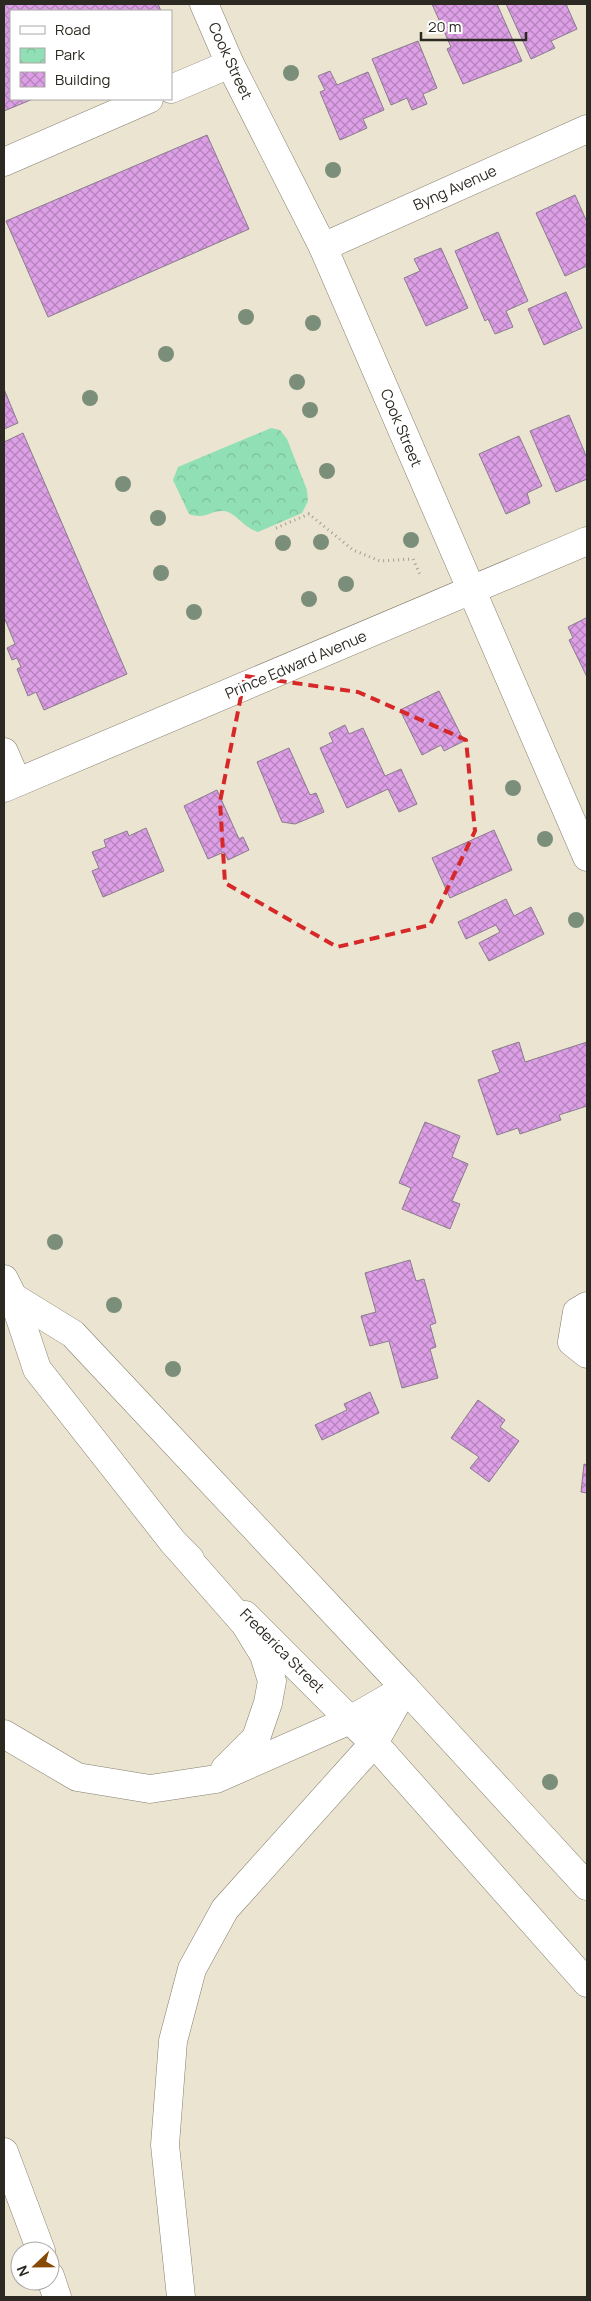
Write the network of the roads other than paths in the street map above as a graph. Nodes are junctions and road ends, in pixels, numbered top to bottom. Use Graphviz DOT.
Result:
graph roads {
  1 [pos="204,4"];
  2 [pos="230,64"];
  3 [pos="172,89"];
  4 [pos="148,100"];
  5 [pos="587,128"];
  6 [pos="4,162"];
  7 [pos="323,247"];
  8 [pos="587,541"];
  9 [pos="472,591"];
  10 [pos="4,752"];
  11 [pos="10,785"];
  12 [pos="587,857"];
  13 [pos="8,1288"];
  14 [pos="587,1306"];
  15 [pos="587,1354"];
  16 [pos="173,1542"];
  17 [pos="405,1688"];
  18 [pos="350,1720"];
  19 [pos="4,1734"];
  20 [pos="374,1744"];
  21 [pos="216,1779"];
  22 [pos="587,1886"];
  23 [pos="587,1982"];
  24 [pos="4,2152"];
  25 [pos="37,2241"];
  26 [pos="181,2297"];
  1 -- 2 [label="main road, Cook Street"];
  2 -- 3 [label="main road"];
  2 -- 7 [label="main road, Cook Street"];
  4 -- 6 [label="main road"];
  5 -- 7 [label="main road, Byng Avenue"];
  7 -- 9 [label="main road, Cook Street"];
  8 -- 9 [label="main road, Prince Edward Avenue"];
  9 -- 11 [label="main road, Prince Edward Avenue"];
  9 -- 12 [label="main road, Cook Street"];
  10 -- 11 [label="main road"];
  13 -- 16 [label="main road, Frederica Street"];
  13 -- 17 [label="main road, Frederica Street"];
  14 -- 15 [label="main road"];
  16 -- 18 [label="main road, Frederica Street"];
  16 -- 21 [label="main road"];
  17 -- 18 [label="main road"];
  17 -- 20 [label="main road"];
  17 -- 22 [label="main road, Frederica Street"];
  18 -- 20 [label="main road, Frederica Street"];
  18 -- 21 [label="main road"];
  19 -- 21 [label="main road"];
  20 -- 23 [label="main road, Frederica Street"];
  20 -- 26 [label="main road"];
  24 -- 25 [label="main road"];
}
